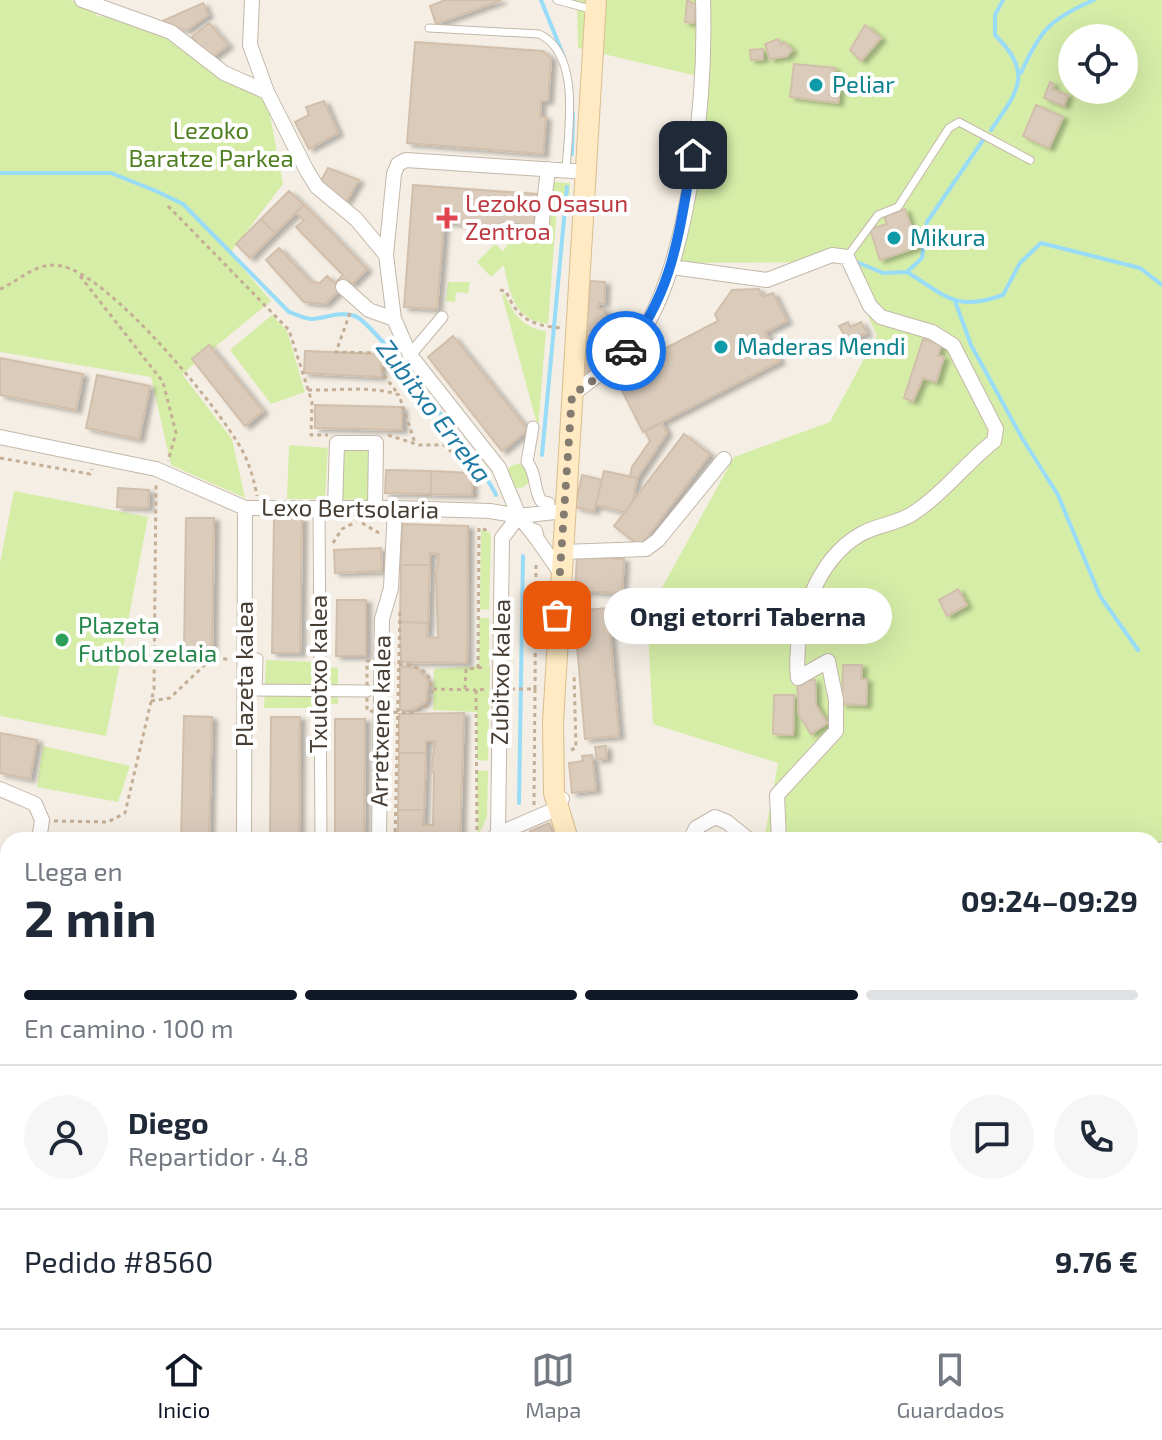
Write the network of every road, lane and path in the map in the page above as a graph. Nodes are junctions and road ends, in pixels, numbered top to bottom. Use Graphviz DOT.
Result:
graph roads {
  1 [pos="82,0"];
  2 [pos="252,0"];
  3 [pos="557,0"];
  4 [pos="703,0"];
  5 [pos="596,5"];
  6 [pos="429,28"];
  7 [pos="267,92"];
  8 [pos="1030,160"];
  9 [pos="548,169"];
  10 [pos="566,170"];
  11 [pos="587,172"];
  12 [pos="168,206"];
  13 [pos="503,230"];
  14 [pos="386,255"];
  15 [pos="847,257"];
  16 [pos="672,267"];
  17 [pos="76,271"];
  18 [pos="343,287"];
  19 [pos="0,289"];
  20 [pos="500,290"];
  21 [pos="353,309"];
  22 [pos="442,317"];
  23 [pos="394,319"];
  24 [pos="562,328"];
  25 [pos="410,355"];
  26 [pos="308,390"];
  27 [pos="399,395"];
  28 [pos="572,395"];
  29 [pos="533,427"];
  30 [pos="337,435"];
  31 [pos="0,437"];
  32 [pos="376,443"];
  33 [pos="415,443"];
  34 [pos="0,458"];
  35 [pos="724,459"];
  36 [pos="105,469"];
  37 [pos="165,472"];
  38 [pos="143,478"];
  39 [pos="461,500"];
  40 [pos="252,508"];
  41 [pos="319,508"];
  42 [pos="335,508"];
  43 [pos="375,508"];
  44 [pos="395,508"];
  45 [pos="556,512"];
  46 [pos="519,516"];
  47 [pos="382,538"];
  48 [pos="492,539"];
  49 [pos="553,550"];
  50 [pos="331,553"];
  51 [pos="400,599"];
  52 [pos="245,659"];
  53 [pos="574,661"];
  54 [pos="401,664"];
  55 [pos="490,667"];
  56 [pos="478,668"];
  57 [pos="433,689"];
  58 [pos="465,689"];
  59 [pos="490,689"];
  60 [pos="514,689"];
  61 [pos="476,690"];
  62 [pos="318,691"];
  63 [pos="367,691"];
  64 [pos="151,701"];
  65 [pos="400,712"];
  66 [pos="558,753"];
  67 [pos="476,764"];
  68 [pos="489,767"];
  69 [pos="0,789"];
  70 [pos="560,798"];
  71 [pos="524,809"];
  72 [pos="50,821"];
  73 [pos="40,832"];
  74 [pos="244,832"];
  75 [pos="321,832"];
  76 [pos="379,832"];
  77 [pos="395,832"];
  78 [pos="477,832"];
  79 [pos="494,832"];
  80 [pos="502,832"];
  81 [pos="566,832"];
  82 [pos="576,832"];
  83 [pos="694,832"];
  84 [pos="739,832"];
  85 [pos="779,832"];
  1 -- 7 [label="street"];
  2 -- 7 [label="street"];
  3 -- 5 [label="lane"];
  4 -- 16 [label="street"];
  5 -- 11 [label="main road"];
  6 -- 10 [label="lane"];
  7 -- 14 [label="street"];
  8 -- 15 [label="lane"];
  9 -- 10 [label="street"];
  9 -- 13 [label="street"];
  9 -- 14 [label="street"];
  10 -- 11 [label="street"];
  11 -- 28 [label="main road"];
  12 -- 26 [label="path"];
  14 -- 23 [label="street"];
  15 -- 16 [label="street"];
  15 -- 85 [label="street"];
  16 -- 28 [label="street"];
  17 -- 19 [label="path"];
  17 -- 37 [label="path"];
  17 -- 40 [label="path"];
  18 -- 23 [label="street"];
  20 -- 24 [label="path"];
  21 -- 27 [label="path"];
  22 -- 25 [label="street"];
  23 -- 25 [label="street"];
  25 -- 46 [label="street"];
  26 -- 27 [label="path"];
  26 -- 30 [label="path"];
  27 -- 33 [label="path"];
  28 -- 45 [label="main road"];
  29 -- 45 [label="street"];
  31 -- 37 [label="street, Lexo Bertsolaria"];
  32 -- 33 [label="path"];
  32 -- 42 [label="street"];
  32 -- 43 [label="street"];
  33 -- 39 [label="path"];
  34 -- 36 [label="path"];
  35 -- 49 [label="street"];
  37 -- 40 [label="street, Lexo Bertsolaria"];
  38 -- 64 [label="path"];
  40 -- 41 [label="street, Lexo Bertsolaria"];
  40 -- 52 [label="street, Plazeta kalea"];
  41 -- 42 [label="street, Lexo Bertsolaria"];
  41 -- 62 [label="street, Txulotxo kalea"];
  42 -- 43 [label="street, Lexo Bertsolaria"];
  43 -- 44 [label="street, Lexo Bertsolaria"];
  44 -- 46 [label="street, Lexo Bertsolaria"];
  44 -- 76 [label="street, Arretxene kalea"];
  45 -- 46 [label="street, Lexo Bertsolaria"];
  45 -- 49 [label="main road"];
  45 -- 49 [label="street"];
  46 -- 49 [label="street"];
  46 -- 79 [label="street, Zubitxo kalea"];
  47 -- 50 [label="path"];
  48 -- 56 [label="path"];
  49 -- 66 [label="main road"];
  51 -- 77 [label="path"];
  52 -- 62 [label="street"];
  52 -- 64 [label="path"];
  52 -- 74 [label="street, Plazeta kalea"];
  53 -- 66 [label="path"];
  54 -- 57 [label="path"];
  55 -- 56 [label="path"];
  56 -- 58 [label="path"];
  57 -- 58 [label="path"];
  57 -- 65 [label="path"];
  58 -- 61 [label="path"];
  59 -- 61 [label="path"];
  60 -- 71 [label="path"];
  61 -- 67 [label="path"];
  62 -- 63 [label="street"];
  62 -- 75 [label="street, Txulotxo kalea"];
  64 -- 72 [label="path"];
  66 -- 70 [label="main road"];
  67 -- 68 [label="path"];
  67 -- 78 [label="path"];
  69 -- 73 [label="street"];
  70 -- 80 [label="street, Zubitxo kalea"];
  70 -- 81 [label="main road"];
  70 -- 82 [label="main road"];
  83 -- 84 [label="street"];
}
